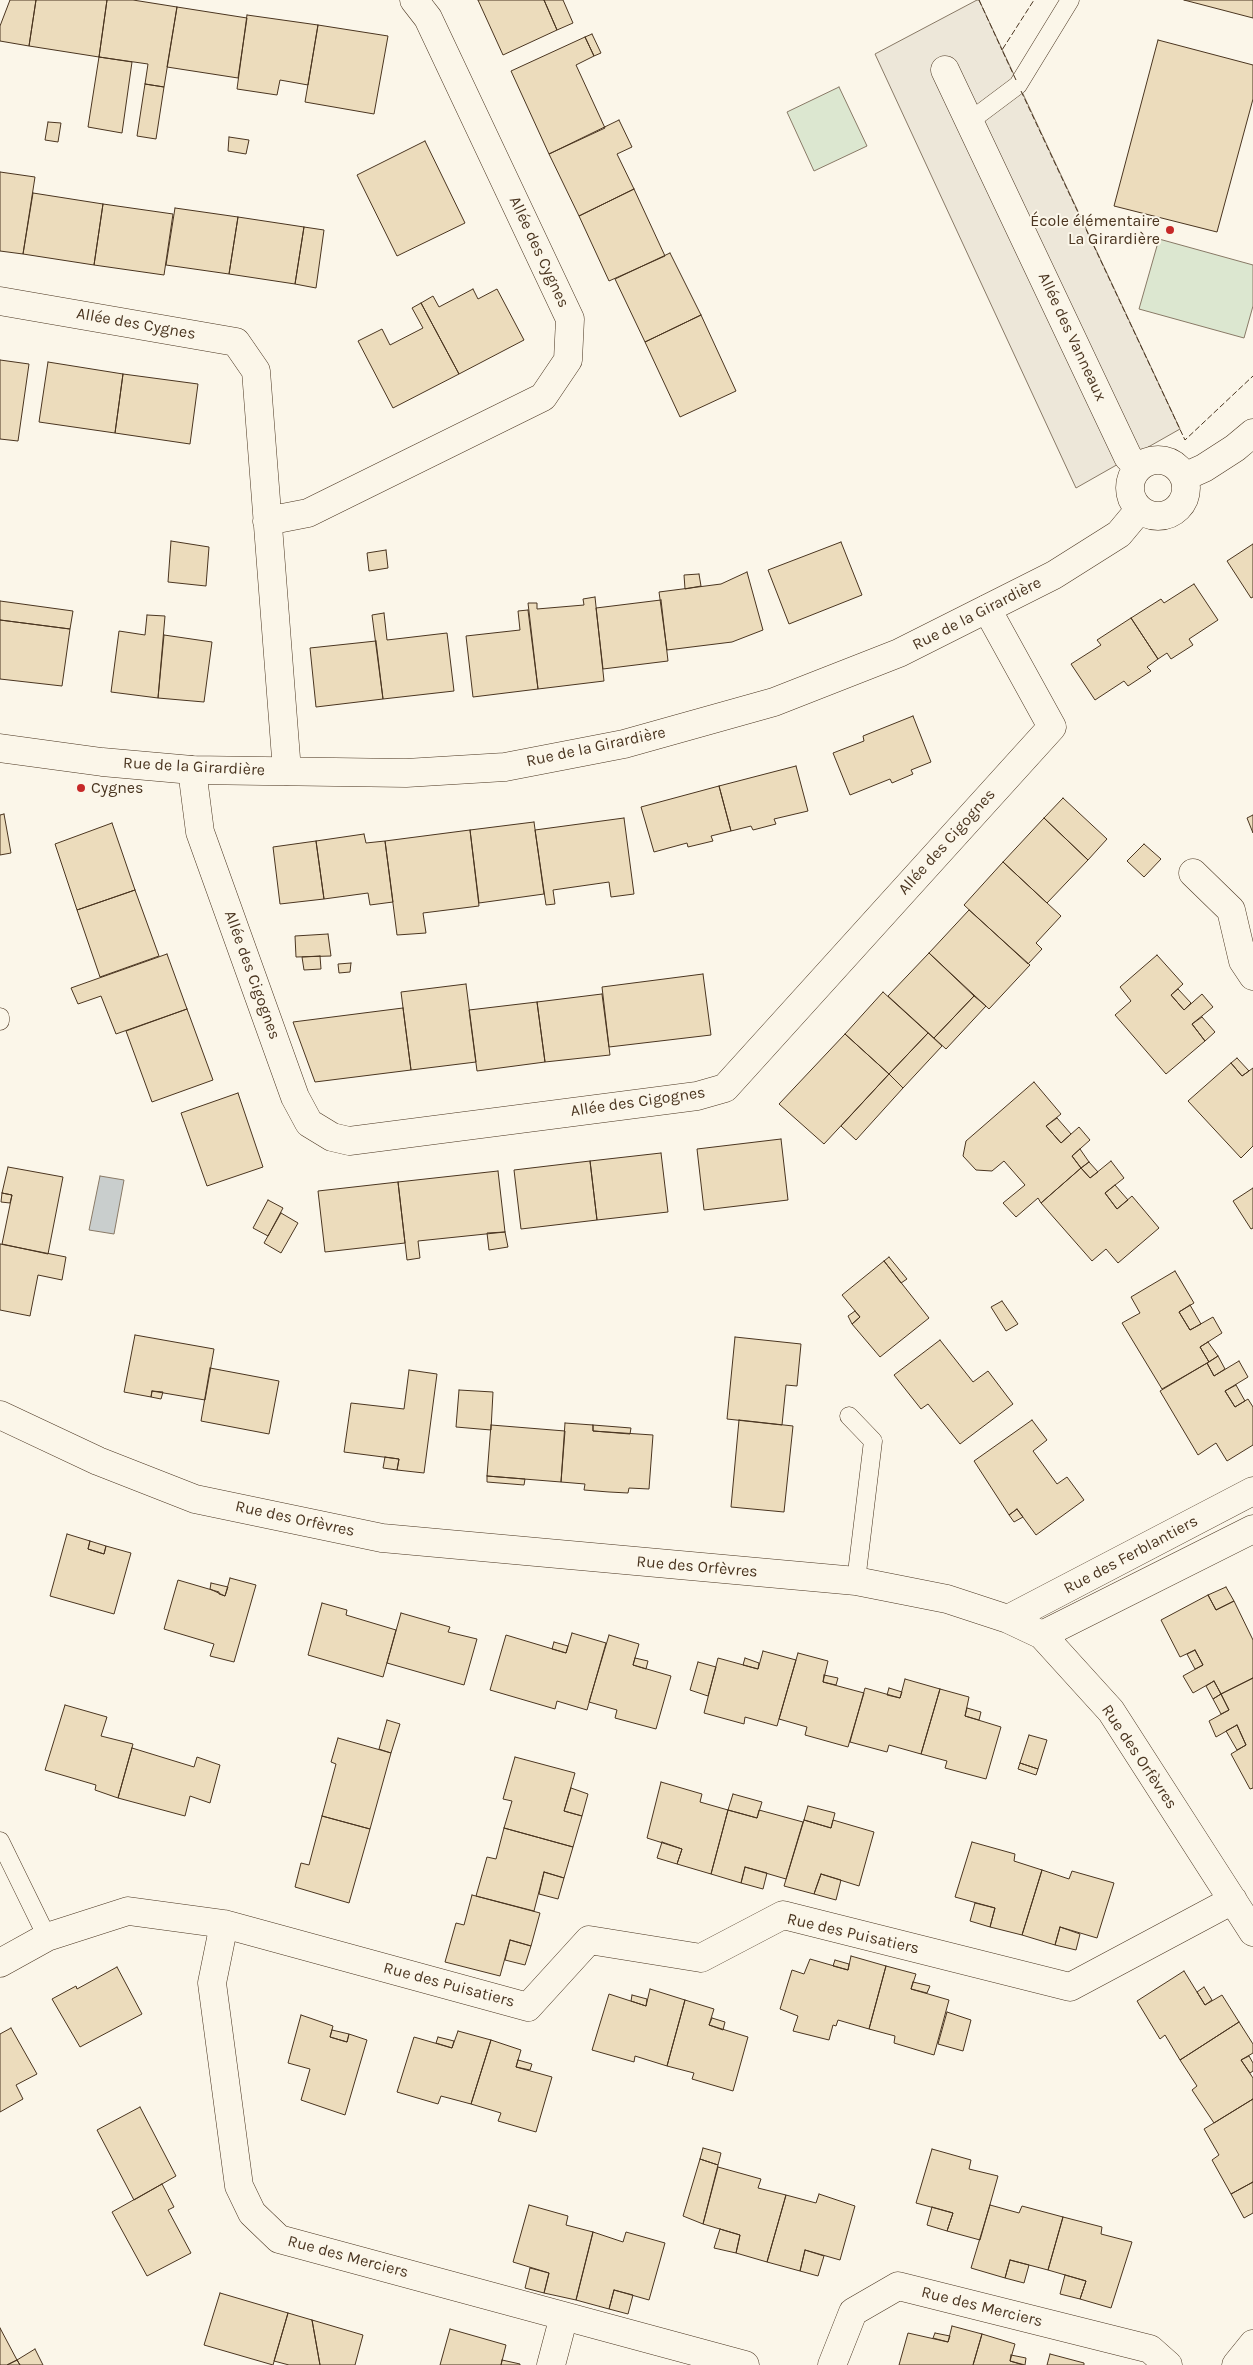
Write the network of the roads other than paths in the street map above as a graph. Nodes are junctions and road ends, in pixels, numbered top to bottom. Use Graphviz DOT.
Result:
graph roads {
  1 [pos="414,0"];
  2 [pos="1070,0"];
  3 [pos="945,70"];
  4 [pos="970,121"];
  5 [pos="0,300"];
  6 [pos="1253,433"];
  7 [pos="1138,467"];
  8 [pos="1184,477"];
  9 [pos="1140,510"];
  10 [pos="268,521"];
  11 [pos="986,609"];
  12 [pos="0,748"];
  13 [pos="192,770"];
  14 [pos="287,771"];
  15 [pos="1193,873"];
  16 [pos="1253,976"];
  17 [pos="0,1017"];
  18 [pos="0,1021"];
  19 [pos="0,1416"];
  20 [pos="849,1416"];
  21 [pos="1253,1491"];
  22 [pos="1253,1529"];
  23 [pos="856,1582"];
  24 [pos="1008,1619"];
  25 [pos="1042,1636"];
  26 [pos="0,1841"];
  27 [pos="1234,1900"];
  28 [pos="224,1924"];
  29 [pos="1253,1932"];
  30 [pos="47,1937"];
  31 [pos="0,1963"];
  32 [pos="564,2316"];
  33 [pos="1253,2344"];
  34 [pos="551,2365"];
  35 [pos="746,2365"];
  36 [pos="832,2365"];
  37 [pos="1168,2365"];
  38 [pos="1236,2365"];
  1 -- 10 [label="street, Allée des Cygnes"];
  2 -- 4 [label="lane"];
  3 -- 4 [label="street, Allée des Vanneaux"];
  4 -- 7 [label="street, Allée des Vanneaux"];
  5 -- 10 [label="street, Allée des Cygnes"];
  6 -- 8 [label="street"];
  7 -- 8 [label="street"];
  7 -- 9 [label="street"];
  8 -- 9 [label="street"];
  9 -- 11 [label="street, Rue de la Girardière"];
  10 -- 14 [label="street, Allée des Cygnes"];
  11 -- 13 [label="street, Allée des Cigognes"];
  11 -- 14 [label="street, Rue de la Girardière"];
  12 -- 13 [label="street, Rue de la Girardière"];
  13 -- 14 [label="street, Rue de la Girardière"];
  15 -- 16 [label="street"];
  17 -- 18 [label="lane"];
  19 -- 23 [label="street, Rue des Orfèvres"];
  20 -- 23 [label="lane"];
  21 -- 24 [label="street, Rue des Ferblantiers"];
  22 -- 25 [label="street, Rue des Ferblantiers"];
  23 -- 24 [label="street, Rue des Orfèvres"];
  24 -- 25 [label="street, Rue des Orfèvres"];
  25 -- 27 [label="street, Rue des Orfèvres"];
  26 -- 30 [label="lane"];
  27 -- 28 [label="street, Rue des Puisatiers"];
  27 -- 29 [label="street, Rue des Orfèvres"];
  28 -- 30 [label="street, Rue des Puisatiers"];
  28 -- 32 [label="street, Rue des Merciers"];
  30 -- 31 [label="street, Rue des Puisatiers"];
  32 -- 34 [label="street"];
  32 -- 35 [label="street, Rue des Merciers"];
  33 -- 38 [label="street"];
  36 -- 37 [label="street, Rue des Merciers"];
}
